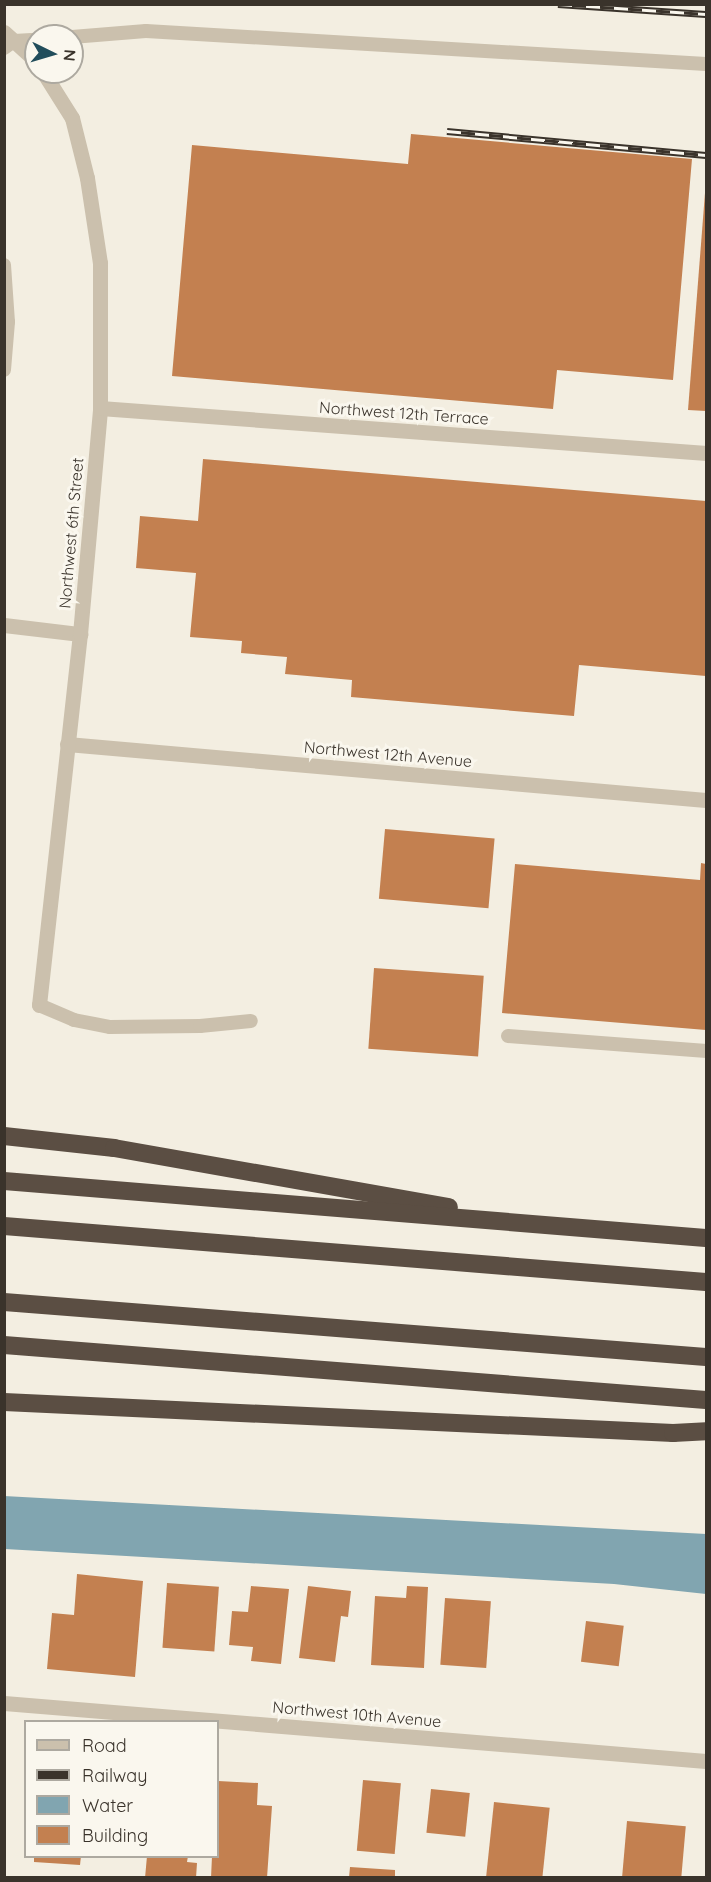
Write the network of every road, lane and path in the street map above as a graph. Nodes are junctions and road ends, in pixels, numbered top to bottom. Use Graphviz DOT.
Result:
graph roads {
  1 [pos="84,36"];
  2 [pos="24,40"];
  3 [pos="8,41"];
  4 [pos="24,53"];
  5 [pos="706,64"];
  6 [pos="51,84"];
  7 [pos="4,265"];
  8 [pos="4,370"];
  9 [pos="100,408"];
  10 [pos="706,453"];
  11 [pos="4,625"];
  12 [pos="80,634"];
  13 [pos="67,744"];
  14 [pos="706,800"];
  15 [pos="39,1005"];
  16 [pos="251,1021"];
  17 [pos="508,1036"];
  18 [pos="706,1051"];
  19 [pos="4,1136"];
  20 [pos="4,1181"];
  21 [pos="4,1226"];
  22 [pos="560,1226"];
  23 [pos="706,1238"];
  24 [pos="706,1282"];
  25 [pos="4,1302"];
  26 [pos="4,1345"];
  27 [pos="706,1357"];
  28 [pos="706,1400"];
  29 [pos="4,1402"];
  30 [pos="706,1431"];
  31 [pos="4,1703"];
  32 [pos="210,1720"];
  33 [pos="219,1721"];
  34 [pos="706,1761"];
  1 -- 5 [label="lane"];
  2 -- 3 [label="lane"];
  3 -- 4 [label="street"];
  6 -- 9 [label="street, Northwest 6th Street"];
  7 -- 8 [label="lane"];
  9 -- 10 [label="street, Northwest 12th Terrace"];
  9 -- 12 [label="street, Northwest 6th Street"];
  11 -- 12 [label="street"];
  12 -- 13 [label="street, Northwest 6th Street"];
  13 -- 14 [label="street, Northwest 12th Avenue"];
  13 -- 15 [label="street, Northwest 6th Street"];
  15 -- 16 [label="lane"];
  17 -- 18 [label="lane"];
  19 -- 22 [label="highway"];
  20 -- 22 [label="highway"];
  21 -- 24 [label="highway"];
  22 -- 23 [label="highway"];
  25 -- 27 [label="highway"];
  26 -- 28 [label="highway"];
  29 -- 30 [label="highway"];
  31 -- 32 [label="street, Northwest 10th Avenue"];
  33 -- 34 [label="street, Northwest 10th Avenue"];
}
